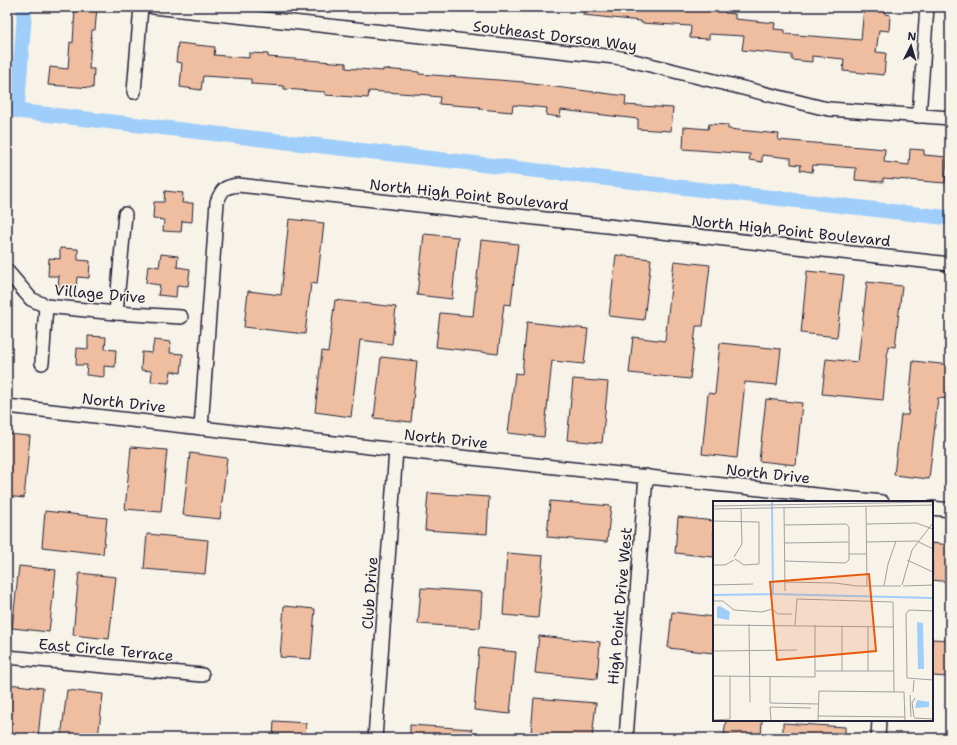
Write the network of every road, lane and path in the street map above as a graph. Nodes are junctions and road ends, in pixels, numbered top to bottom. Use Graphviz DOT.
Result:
graph roads {
  1 [pos="141,7"];
  2 [pos="152,7"];
  3 [pos="927,7"];
  4 [pos="134,92"];
  5 [pos="919,116"];
  6 [pos="950,118"];
  7 [pos="125,214"];
  8 [pos="950,264"];
  9 [pos="7,270"];
  10 [pos="46,306"];
  11 [pos="116,313"];
  12 [pos="181,317"];
  13 [pos="42,363"];
  14 [pos="7,406"];
  15 [pos="201,428"];
  16 [pos="396,450"];
  17 [pos="646,476"];
  18 [pos="873,501"];
  19 [pos="933,508"];
  20 [pos="950,510"];
  21 [pos="7,657"];
  22 [pos="202,675"];
  23 [pos="879,721"];
  24 [pos="375,738"];
  25 [pos="626,738"];
  26 [pos="878,738"];
  1 -- 4 [label="street"];
  2 -- 5 [label="street, Southeast Dorson Way"];
  3 -- 5 [label="street"];
  5 -- 6 [label="street, Southeast Dorson Way"];
  7 -- 11 [label="street"];
  8 -- 15 [label="street, North High Point Boulevard"];
  9 -- 10 [label="street, Village Drive"];
  10 -- 11 [label="street, Village Drive"];
  10 -- 13 [label="street"];
  11 -- 12 [label="street, Village Drive"];
  14 -- 15 [label="street, North Drive"];
  15 -- 16 [label="street, North Drive"];
  16 -- 17 [label="street, North Drive"];
  16 -- 24 [label="street, Club Drive"];
  17 -- 18 [label="street, North Drive"];
  17 -- 25 [label="street, High Point Drive West"];
  19 -- 20 [label="street"];
  21 -- 22 [label="street, East Circle Terrace"];
  23 -- 26 [label="street"];
}
